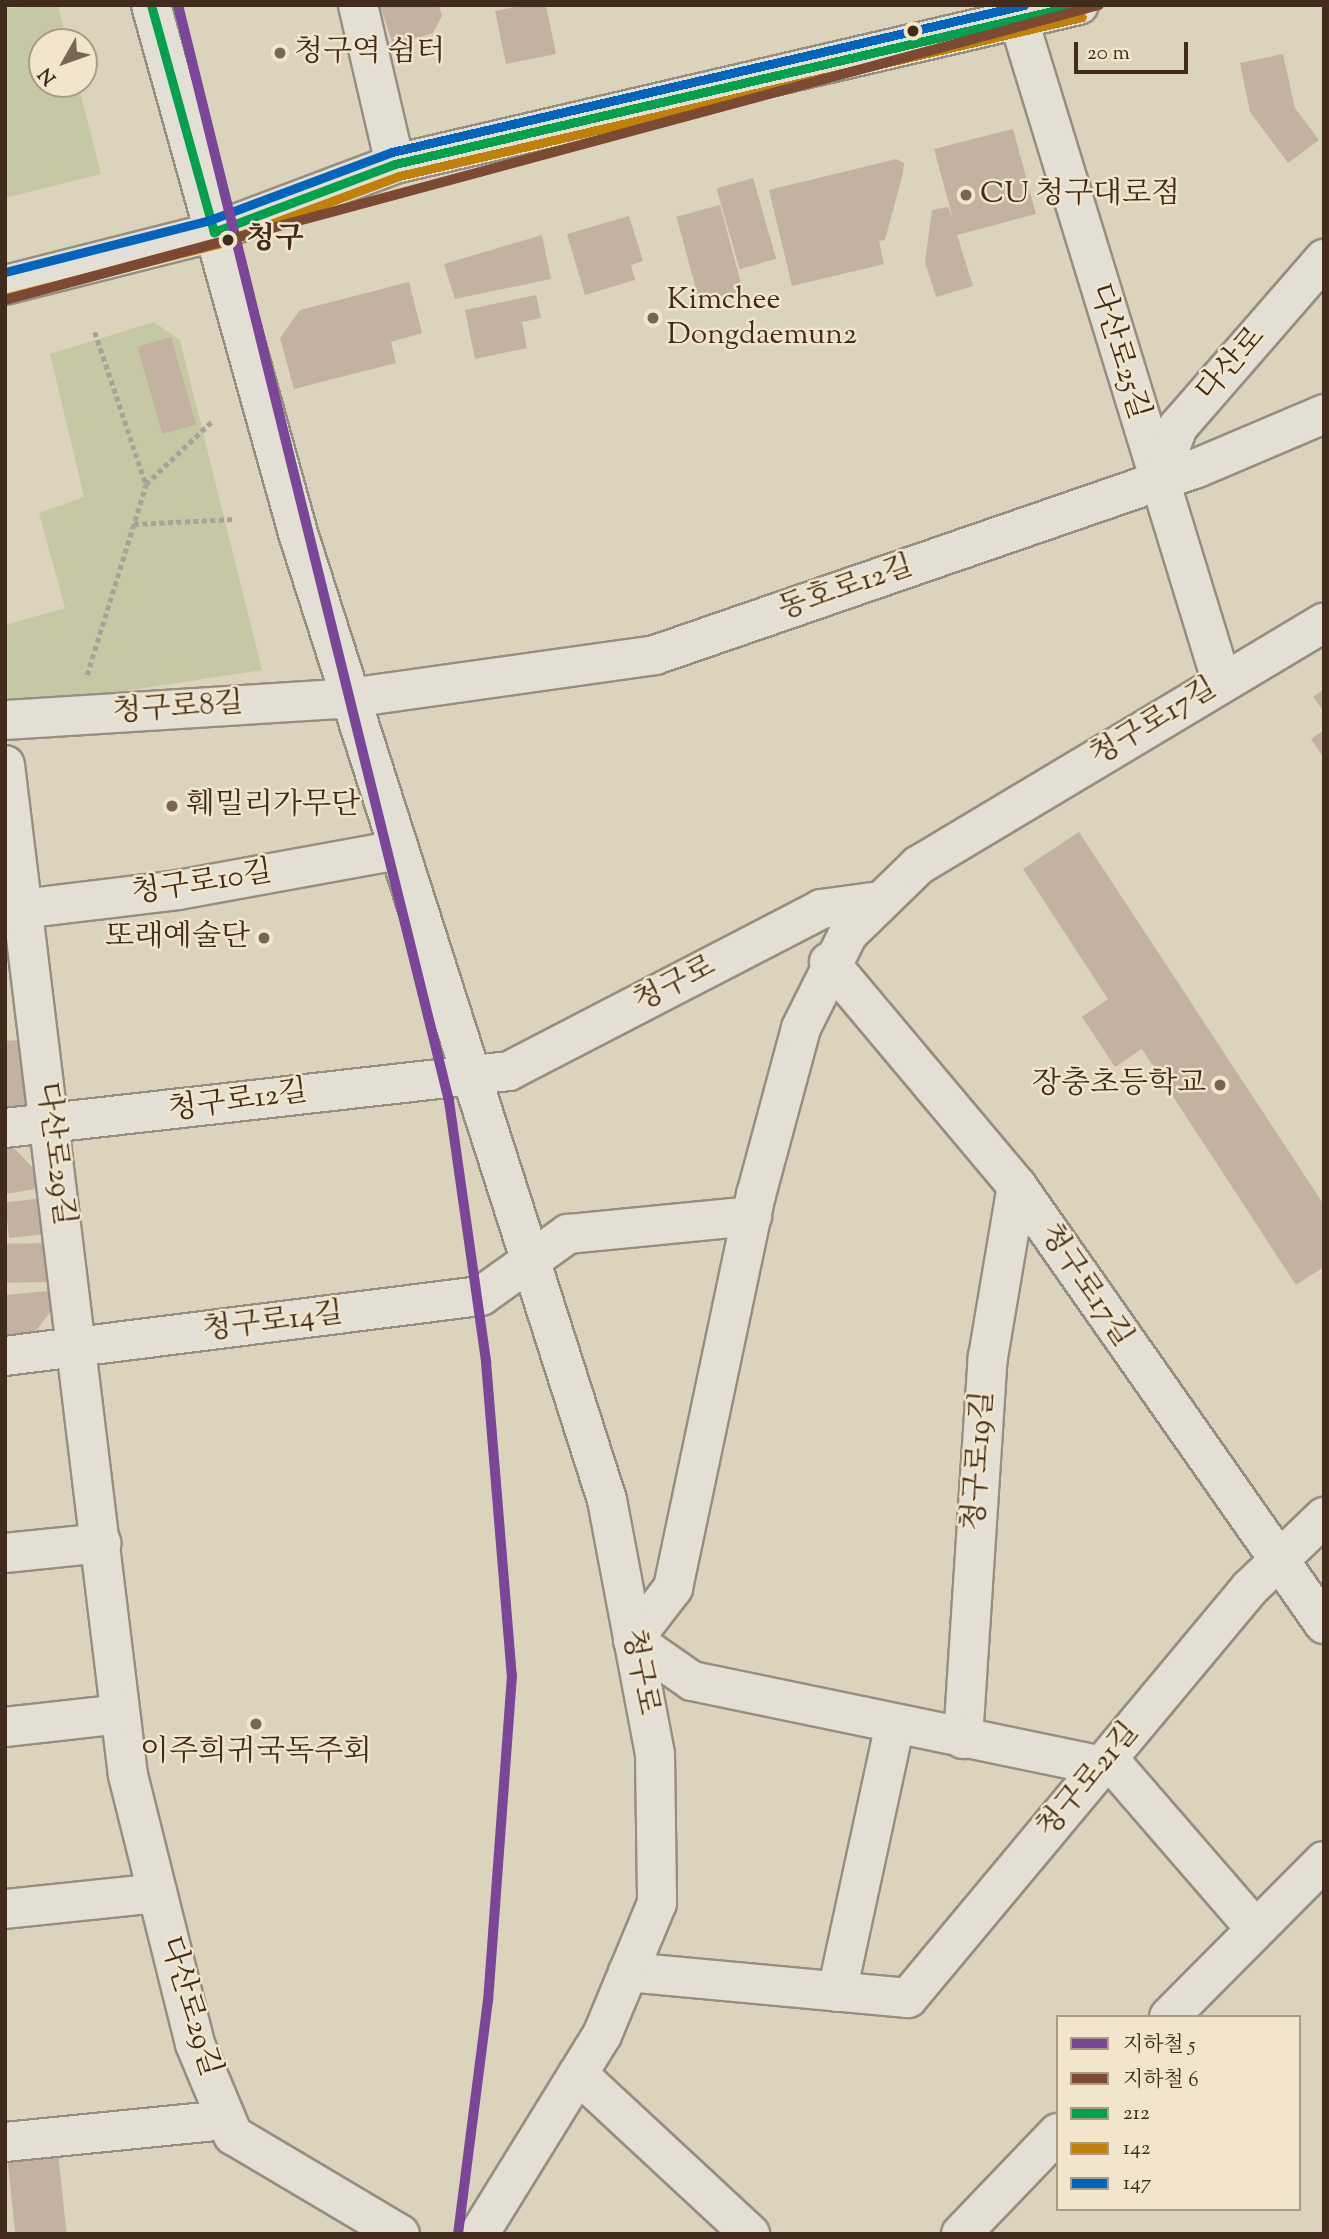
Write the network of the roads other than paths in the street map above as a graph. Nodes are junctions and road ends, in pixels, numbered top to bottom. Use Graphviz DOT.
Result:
graph roads {
  1 [pos="151,5"];
  2 [pos="358,5"];
  3 [pos="1079,5"];
  4 [pos="1019,21"];
  5 [pos="395,164"];
  6 [pos="214,232"];
  7 [pos="1324,259"];
  8 [pos="5,285"];
  9 [pos="1324,414"];
  10 [pos="1157,482"];
  11 [pos="1324,623"];
  12 [pos="1222,682"];
  13 [pos="350,698"];
  14 [pos="5,720"];
  15 [pos="5,765"];
  16 [pos="398,850"];
  17 [pos="881,901"];
  18 [pos="14,910"];
  19 [pos="829,962"];
  20 [pos="472,1076"];
  21 [pos="51,1127"];
  22 [pos="5,1128"];
  23 [pos="1017,1186"];
  24 [pos="752,1216"];
  25 [pos="533,1265"];
  26 [pos="78,1348"];
  27 [pos="5,1356"];
  28 [pos="1324,1517"];
  29 [pos="101,1543"];
  30 [pos="5,1553"];
  31 [pos="1275,1563"];
  32 [pos="1324,1624"];
  33 [pos="633,1640"];
  34 [pos="120,1714"];
  35 [pos="895,1724"];
  36 [pos="5,1727"];
  37 [pos="963,1739"];
  38 [pos="1101,1766"];
  39 [pos="1324,1861"];
  40 [pos="157,1893"];
  41 [pos="5,1909"];
  42 [pos="1254,1927"];
  43 [pos="628,1972"];
  44 [pos="837,1992"];
  45 [pos="1171,2015"];
  46 [pos="578,2074"];
  47 [pos="226,2120"];
  48 [pos="1056,2135"];
  49 [pos="5,2142"];
  50 [pos="400,2234"];
  51 [pos="479,2234"];
  52 [pos="750,2234"];
  53 [pos="961,2234"];
  1 -- 6 [label="street, 청구로"];
  2 -- 5 [label="street"];
  3 -- 4 [label="street"];
  4 -- 5 [label="street"];
  4 -- 10 [label="street, 다산로25길"];
  5 -- 6 [label="street"];
  6 -- 8 [label="street"];
  6 -- 13 [label="street, 청구로"];
  7 -- 10 [label="street, 다산로"];
  9 -- 10 [label="street, 동호로12길"];
  10 -- 12 [label="street, 다산로25길"];
  10 -- 13 [label="street, 동호로12길"];
  11 -- 12 [label="street, 청구로17길"];
  12 -- 17 [label="street, 청구로17길"];
  13 -- 14 [label="street, 청구로8길"];
  13 -- 16 [label="street, 청구로"];
  15 -- 18 [label="street, 다산로29길"];
  16 -- 18 [label="street, 청구로10길"];
  16 -- 20 [label="street, 청구로"];
  17 -- 19 [label="street, 청구로17길"];
  17 -- 20 [label="street, 청구로"];
  18 -- 21 [label="street, 다산로29길"];
  19 -- 23 [label="street, 청구로17길"];
  19 -- 24 [label="street, 청구로17길"];
  20 -- 21 [label="street, 청구로12길"];
  20 -- 25 [label="street, 청구로"];
  21 -- 22 [label="street, 청구로12길"];
  21 -- 26 [label="street, 다산로29길"];
  23 -- 31 [label="street, 청구로17길"];
  23 -- 37 [label="street, 청구로19길"];
  24 -- 25 [label="street"];
  24 -- 33 [label="street, 청구로17길"];
  25 -- 26 [label="street, 청구로14길"];
  25 -- 33 [label="street, 청구로"];
  26 -- 27 [label="street, 청구로14길"];
  26 -- 29 [label="street, 다산로29길"];
  28 -- 31 [label="street, 청구로21길"];
  29 -- 30 [label="street"];
  29 -- 34 [label="street, 다산로29길"];
  31 -- 32 [label="street, 청구로17길"];
  31 -- 38 [label="street, 청구로21길"];
  33 -- 35 [label="street"];
  33 -- 43 [label="street, 청구로"];
  34 -- 36 [label="street"];
  34 -- 40 [label="street, 다산로29길"];
  35 -- 37 [label="street"];
  35 -- 44 [label="street"];
  37 -- 38 [label="street"];
  38 -- 42 [label="street"];
  38 -- 44 [label="street, 청구로21길"];
  39 -- 42 [label="street"];
  40 -- 41 [label="street"];
  40 -- 47 [label="street, 다산로29길"];
  42 -- 45 [label="street"];
  43 -- 44 [label="street, 청구로21길"];
  43 -- 46 [label="street, 청구로"];
  46 -- 51 [label="street, 청구로"];
  46 -- 52 [label="street"];
  47 -- 49 [label="street, 다산로29길"];
  47 -- 50 [label="street, 다산로29길"];
  48 -- 53 [label="street"];
}
